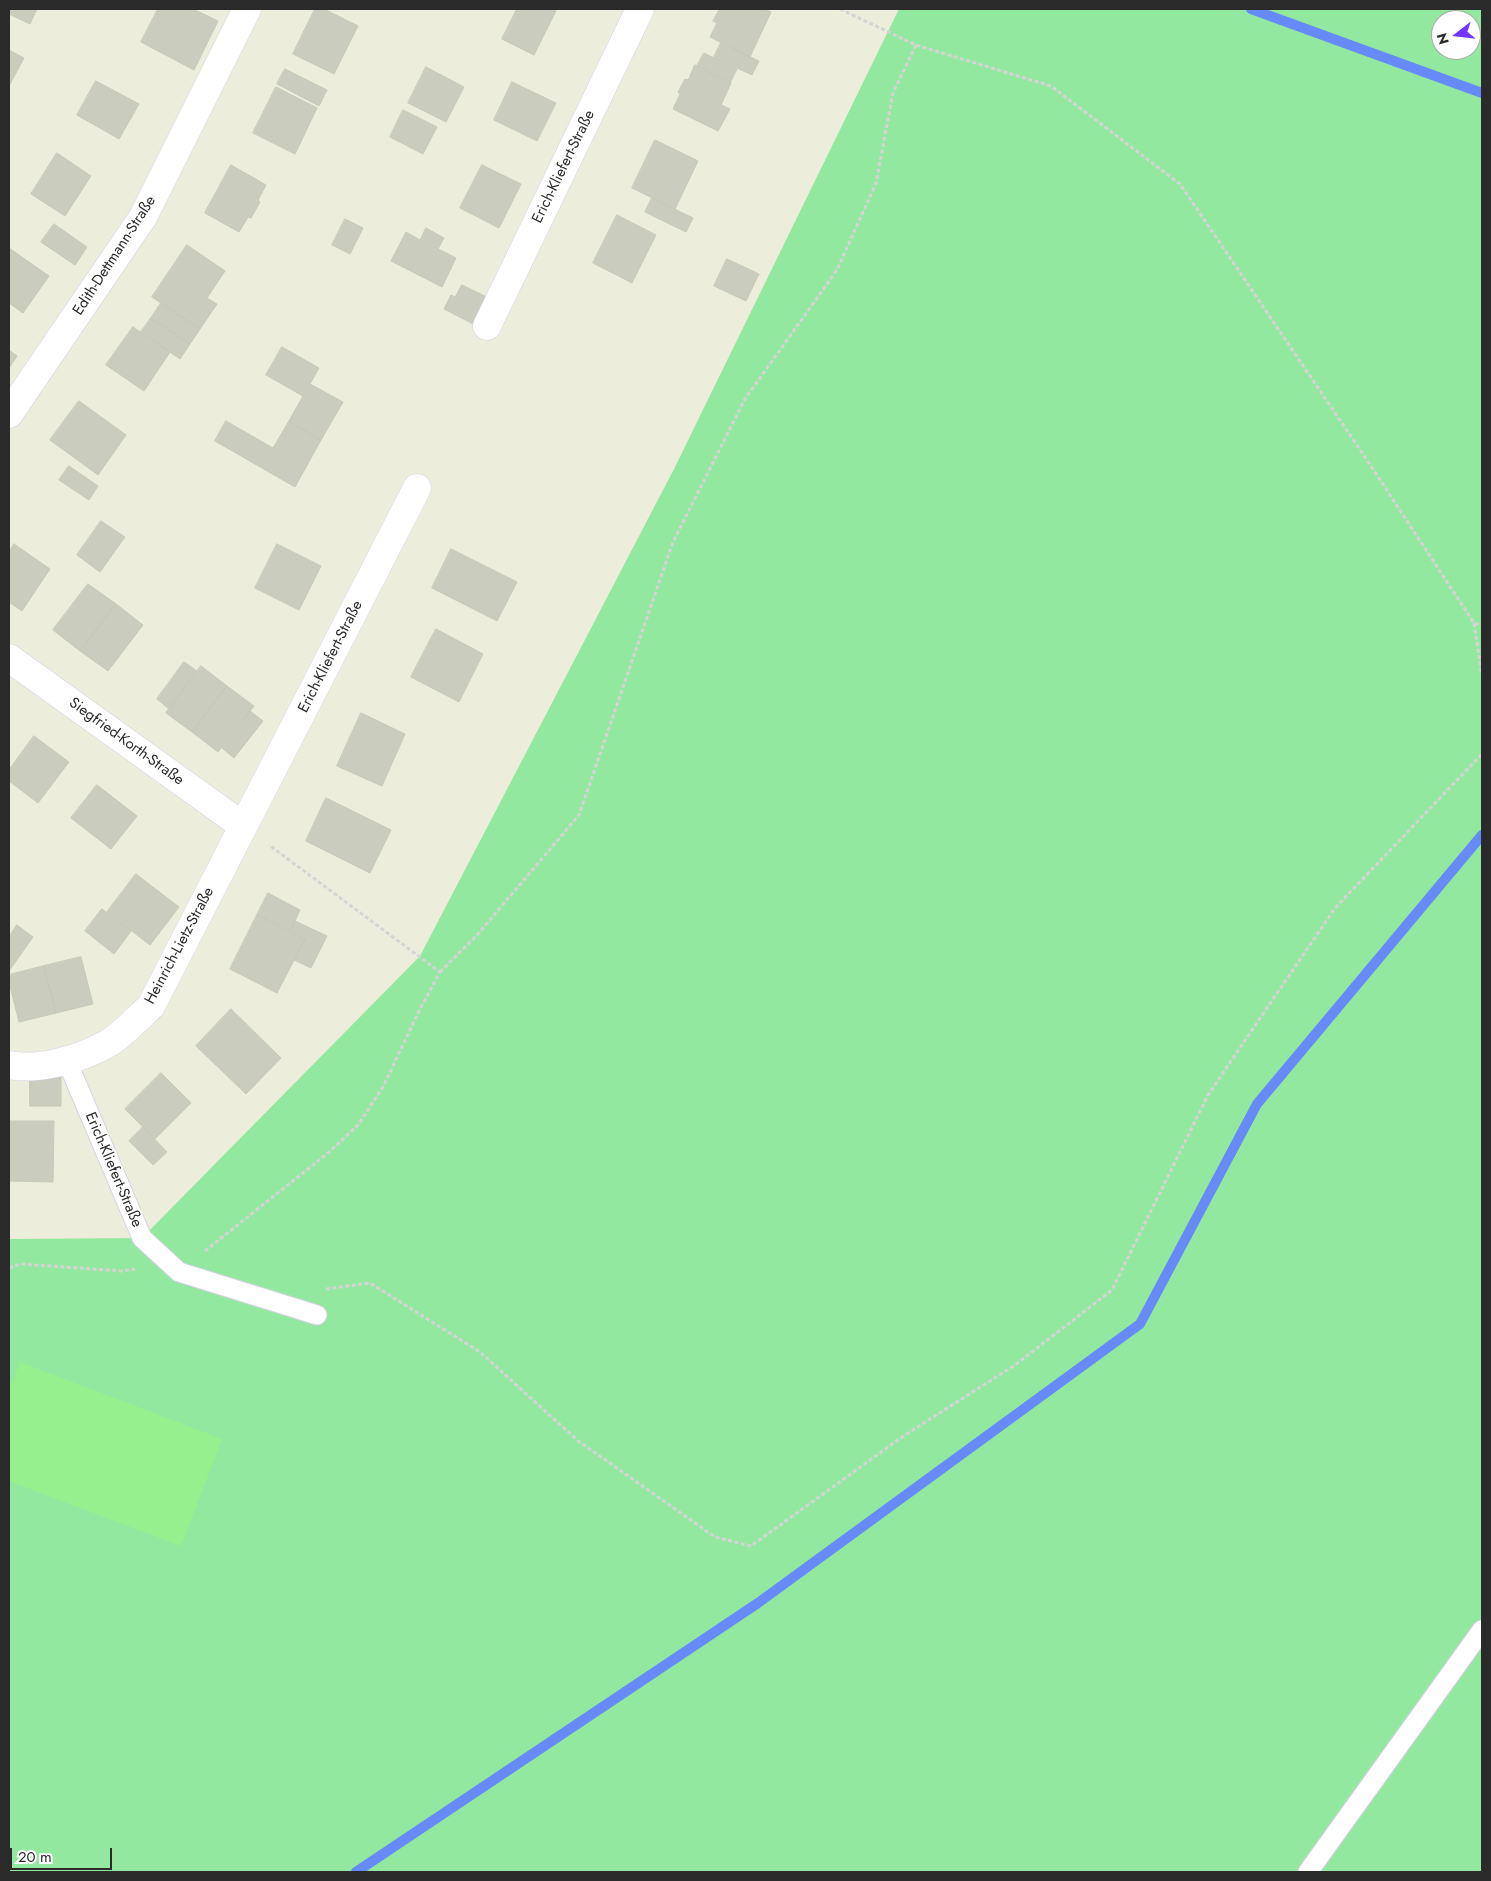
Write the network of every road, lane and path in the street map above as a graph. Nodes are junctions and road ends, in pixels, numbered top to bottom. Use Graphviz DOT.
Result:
graph roads {
  1 [pos="247,9"];
  2 [pos="640,9"];
  3 [pos="840,9"];
  4 [pos="916,45"];
  5 [pos="487,326"];
  6 [pos="9,414"];
  7 [pos="417,488"];
  8 [pos="1474,624"];
  9 [pos="1482,625"];
  10 [pos="9,658"];
  11 [pos="1482,676"];
  12 [pos="1482,754"];
  13 [pos="243,826"];
  14 [pos="440,972"];
  15 [pos="67,1061"];
  16 [pos="9,1065"];
  17 [pos="9,1268"];
  18 [pos="175,1269"];
  19 [pos="325,1289"];
  20 [pos="317,1315"];
  21 [pos="1482,1630"];
  22 [pos="1308,1872"];
  1 -- 6 [label="street, Edith-Dettmann-Straße"];
  2 -- 5 [label="street, Erich-Kliefert-Straße"];
  3 -- 4 [label="path"];
  4 -- 8 [label="path"];
  4 -- 14 [label="path"];
  7 -- 13 [label="street, Erich-Kliefert-Straße"];
  8 -- 9 [label="path"];
  8 -- 11 [label="path"];
  10 -- 13 [label="street, Siegfried-Korth-Straße"];
  12 -- 19 [label="path"];
  13 -- 14 [label="path"];
  13 -- 15 [label="street, Heinrich-Lietz-Straße"];
  14 -- 18 [label="path"];
  15 -- 16 [label="street, Heinrich-Lietz-Straße"];
  15 -- 18 [label="lane, Erich-Kliefert-Straße"];
  17 -- 18 [label="path"];
  18 -- 20 [label="lane, Erich-Kliefert-Straße"];
  21 -- 22 [label="lane"];
}
